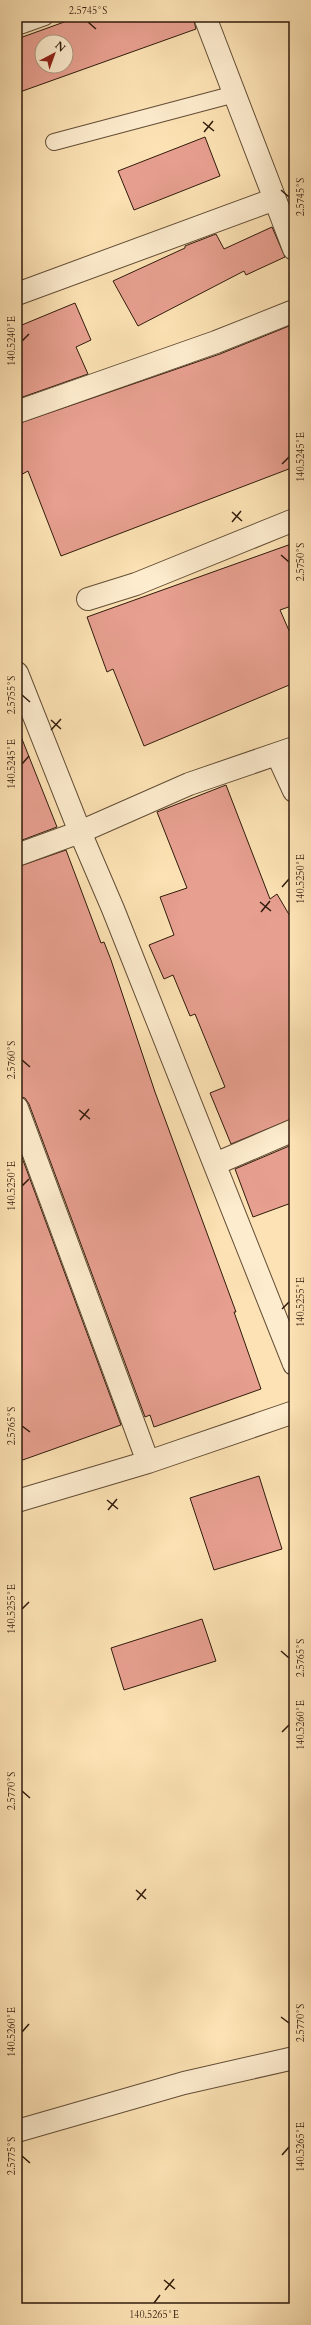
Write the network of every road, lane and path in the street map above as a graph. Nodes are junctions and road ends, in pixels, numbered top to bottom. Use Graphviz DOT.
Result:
graph roads {
  1 [pos="45,17"];
  2 [pos="205,17"];
  3 [pos="17,28"];
  4 [pos="235,94"];
  5 [pos="54,142"];
  6 [pos="275,199"];
  7 [pos="294,249"];
  8 [pos="17,294"];
  9 [pos="294,311"];
  10 [pos="17,412"];
  11 [pos="294,520"];
  12 [pos="88,600"];
  13 [pos="17,673"];
  14 [pos="285,751"];
  15 [pos="294,791"];
  16 [pos="80,832"];
  17 [pos="17,855"];
  18 [pos="17,1108"];
  19 [pos="294,1130"];
  20 [pos="215,1164"];
  21 [pos="294,1364"];
  22 [pos="294,1412"];
  23 [pos="148,1462"];
  24 [pos="17,1501"];
  25 [pos="294,2058"];
  26 [pos="17,2131"];
  1 -- 3 [label="lane"];
  2 -- 4 [label="street"];
  4 -- 5 [label="lane"];
  4 -- 6 [label="street"];
  6 -- 7 [label="street"];
  6 -- 8 [label="street"];
  9 -- 10 [label="street"];
  11 -- 12 [label="street"];
  13 -- 16 [label="street"];
  14 -- 15 [label="street"];
  14 -- 16 [label="street"];
  16 -- 17 [label="street"];
  16 -- 20 [label="street"];
  18 -- 23 [label="street"];
  19 -- 20 [label="street"];
  20 -- 21 [label="street"];
  22 -- 23 [label="street"];
  23 -- 24 [label="street"];
  25 -- 26 [label="street"];
}
